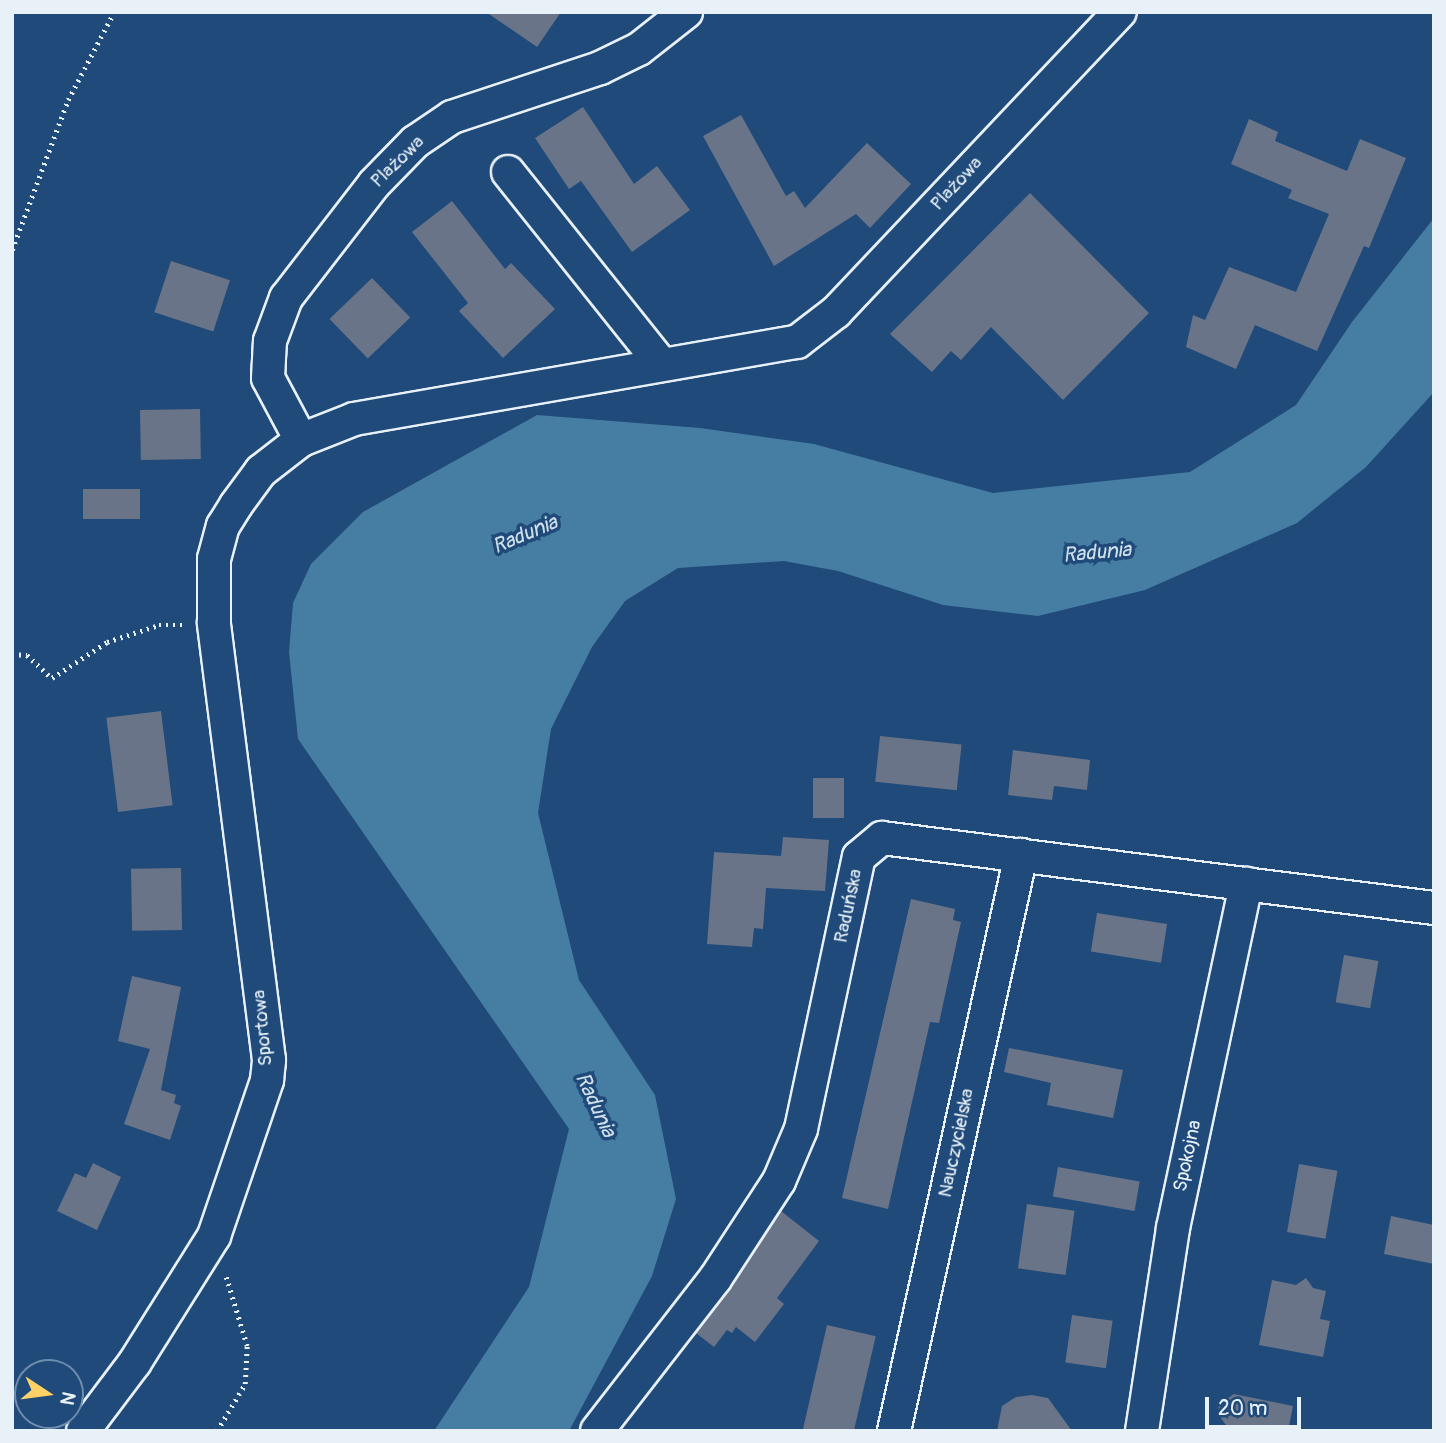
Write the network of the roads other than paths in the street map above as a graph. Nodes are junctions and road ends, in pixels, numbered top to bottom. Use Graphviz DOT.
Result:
graph roads {
  1 [pos="686,12"];
  2 [pos="1120,12"];
  3 [pos="508,172"];
  4 [pos="661,364"];
  5 [pos="302,440"];
  6 [pos="214,622"];
  7 [pos="1021,855"];
  8 [pos="1245,884"];
  9 [pos="1434,908"];
  10 [pos="83,1431"];
  11 [pos="597,1431"];
  12 [pos="894,1431"];
  13 [pos="1142,1431"];
  1 -- 5 [label="street, Plażowa"];
  2 -- 4 [label="street, Plażowa"];
  3 -- 4 [label="street"];
  4 -- 5 [label="street, Plażowa"];
  5 -- 6 [label="street, Plażowa"];
  6 -- 10 [label="street, Sportowa"];
  7 -- 8 [label="street, Raduńska"];
  7 -- 11 [label="street, Raduńska"];
  7 -- 12 [label="street, Nauczycielska"];
  8 -- 9 [label="street, Raduńska"];
  8 -- 13 [label="street, Spokojna"];
}
